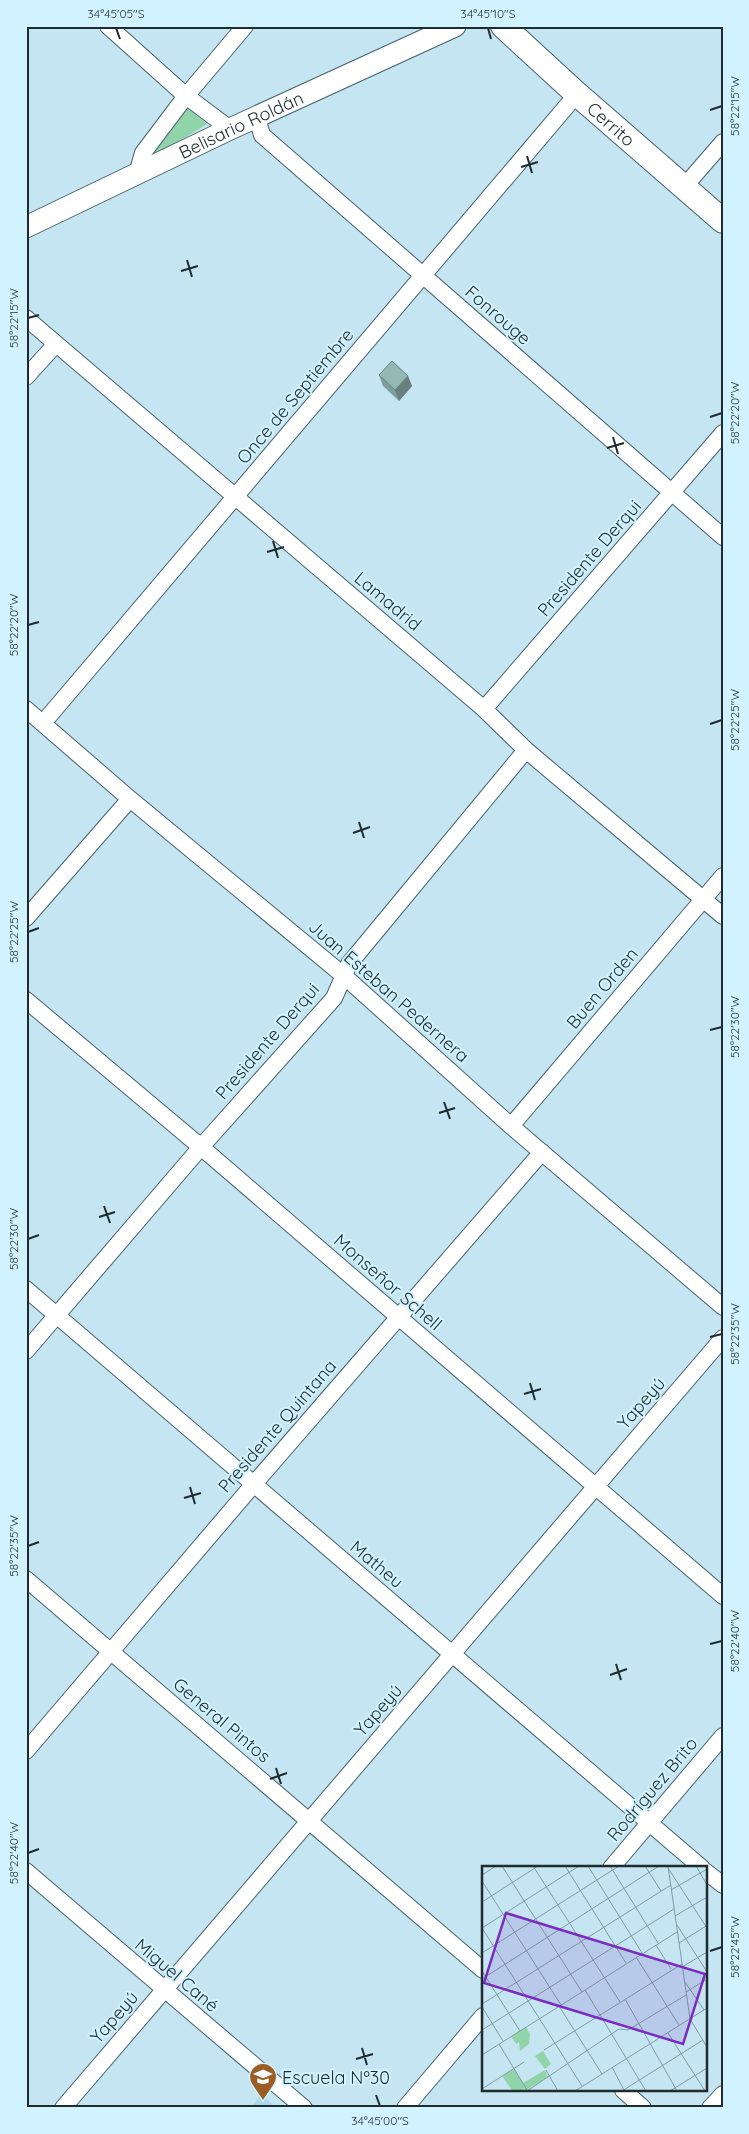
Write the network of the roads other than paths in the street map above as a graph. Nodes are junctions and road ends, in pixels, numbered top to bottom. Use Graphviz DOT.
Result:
graph roads {
  1 [pos="108,26"];
  2 [pos="245,26"];
  3 [pos="455,26"];
  4 [pos="503,26"];
  5 [pos="577,94"];
  6 [pos="186,96"];
  7 [pos="257,118"];
  8 [pos="230,129"];
  9 [pos="723,142"];
  10 [pos="137,174"];
  11 [pos="684,187"];
  12 [pos="723,221"];
  13 [pos="26,226"];
  14 [pos="423,276"];
  15 [pos="26,318"];
  16 [pos="56,344"];
  17 [pos="26,377"];
  18 [pos="723,433"];
  19 [pos="672,493"];
  20 [pos="235,496"];
  21 [pos="723,537"];
  22 [pos="26,709"];
  23 [pos="484,709"];
  24 [pos="43,723"];
  25 [pos="526,750"];
  26 [pos="130,799"];
  27 [pos="723,876"];
  28 [pos="703,898"];
  29 [pos="723,916"];
  30 [pos="26,918"];
  31 [pos="343,975"];
  32 [pos="26,1000"];
  33 [pos="511,1126"];
  34 [pos="201,1147"];
  35 [pos="542,1152"];
  36 [pos="26,1289"];
  37 [pos="723,1307"];
  38 [pos="57,1315"];
  39 [pos="397,1317"];
  40 [pos="723,1338"];
  41 [pos="26,1351"];
  42 [pos="252,1485"];
  43 [pos="596,1486"];
  44 [pos="26,1579"];
  45 [pos="723,1596"];
  46 [pos="111,1652"];
  47 [pos="453,1655"];
  48 [pos="723,1736"];
  49 [pos="26,1751"];
  50 [pos="309,1820"];
  51 [pos="650,1823"];
  52 [pos="613,1866"];
  53 [pos="700,1866"];
  54 [pos="26,1871"];
  55 [pos="706,1871"];
  56 [pos="723,1886"];
  57 [pos="482,1969"];
  58 [pos="164,1990"];
  59 [pos="482,2017"];
  60 [pos="625,2092"];
  61 [pos="723,2094"];
  62 [pos="63,2108"];
  63 [pos="304,2108"];
  64 [pos="405,2108"];
  65 [pos="643,2108"];
  66 [pos="710,2108"];
  1 -- 6 [label="street"];
  2 -- 6 [label="street"];
  3 -- 7 [label="street, Belisario Roldán"];
  4 -- 5 [label="main road, Cerrito"];
  5 -- 11 [label="main road, Cerrito"];
  5 -- 14 [label="street, Once de Septiembre"];
  6 -- 8 [label="street"];
  6 -- 10 [label="street"];
  7 -- 8 [label="street, Belisario Roldán"];
  7 -- 14 [label="street, Fonrouge"];
  8 -- 10 [label="street, Belisario Roldán"];
  9 -- 11 [label="street"];
  10 -- 13 [label="street, Belisario Roldán"];
  11 -- 12 [label="main road, Cerrito"];
  14 -- 19 [label="street, Fonrouge"];
  14 -- 20 [label="street, Once de Septiembre"];
  15 -- 16 [label="street, Lamadrid"];
  16 -- 17 [label="street"];
  16 -- 20 [label="street, Lamadrid"];
  18 -- 19 [label="street, Presidente Derqui"];
  19 -- 21 [label="street, Fonrouge"];
  19 -- 23 [label="street, Presidente Derqui"];
  20 -- 23 [label="street, Lamadrid"];
  20 -- 24 [label="street, Once de Septiembre"];
  22 -- 24 [label="street, Juan Esteban Pedernera"];
  23 -- 25 [label="street, Lamadrid"];
  24 -- 26 [label="street, Juan Esteban Pedernera"];
  25 -- 28 [label="street, Lamadrid"];
  25 -- 31 [label="street, Presidente Derqui"];
  26 -- 30 [label="street"];
  26 -- 31 [label="street, Juan Esteban Pedernera"];
  27 -- 28 [label="street, Buen Orden"];
  28 -- 29 [label="street, Lamadrid"];
  28 -- 33 [label="street, Buen Orden"];
  31 -- 33 [label="street, Juan Esteban Pedernera"];
  31 -- 34 [label="street, Presidente Derqui"];
  32 -- 34 [label="street, Monseñor Schell"];
  33 -- 35 [label="street, Juan Esteban Pedernera"];
  34 -- 38 [label="street, Presidente Derqui"];
  34 -- 39 [label="street, Monseñor Schell"];
  35 -- 37 [label="street, Juan Esteban Pedernera"];
  35 -- 39 [label="street, Presidente Quintana"];
  36 -- 38 [label="street, Matheu"];
  38 -- 41 [label="street, Presidente Derqui"];
  38 -- 42 [label="street, Matheu"];
  39 -- 42 [label="street, Presidente Quintana"];
  39 -- 43 [label="street, Monseñor Schell"];
  40 -- 43 [label="street, Yapeyú"];
  42 -- 46 [label="street, Presidente Quintana"];
  42 -- 47 [label="street, Matheu"];
  43 -- 45 [label="street, Monseñor Schell"];
  43 -- 47 [label="street, Yapeyú"];
  44 -- 46 [label="street, General Pintos"];
  46 -- 49 [label="street, Presidente Quintana"];
  46 -- 50 [label="street, General Pintos"];
  47 -- 50 [label="street, Yapeyú"];
  47 -- 51 [label="street, Matheu"];
  48 -- 51 [label="street, Rodríguez Brito"];
  50 -- 57 [label="street, General Pintos"];
  50 -- 58 [label="street, Yapeyú"];
  51 -- 52 [label="street, Rodríguez Brito"];
  51 -- 53 [label="street, Matheu"];
  54 -- 58 [label="street, Miguel Cané"];
  55 -- 56 [label="street"];
  58 -- 62 [label="street, Yapeyú"];
  58 -- 63 [label="street, Miguel Cané"];
  59 -- 64 [label="street"];
  60 -- 65 [label="street"];
  61 -- 66 [label="street"];
}
